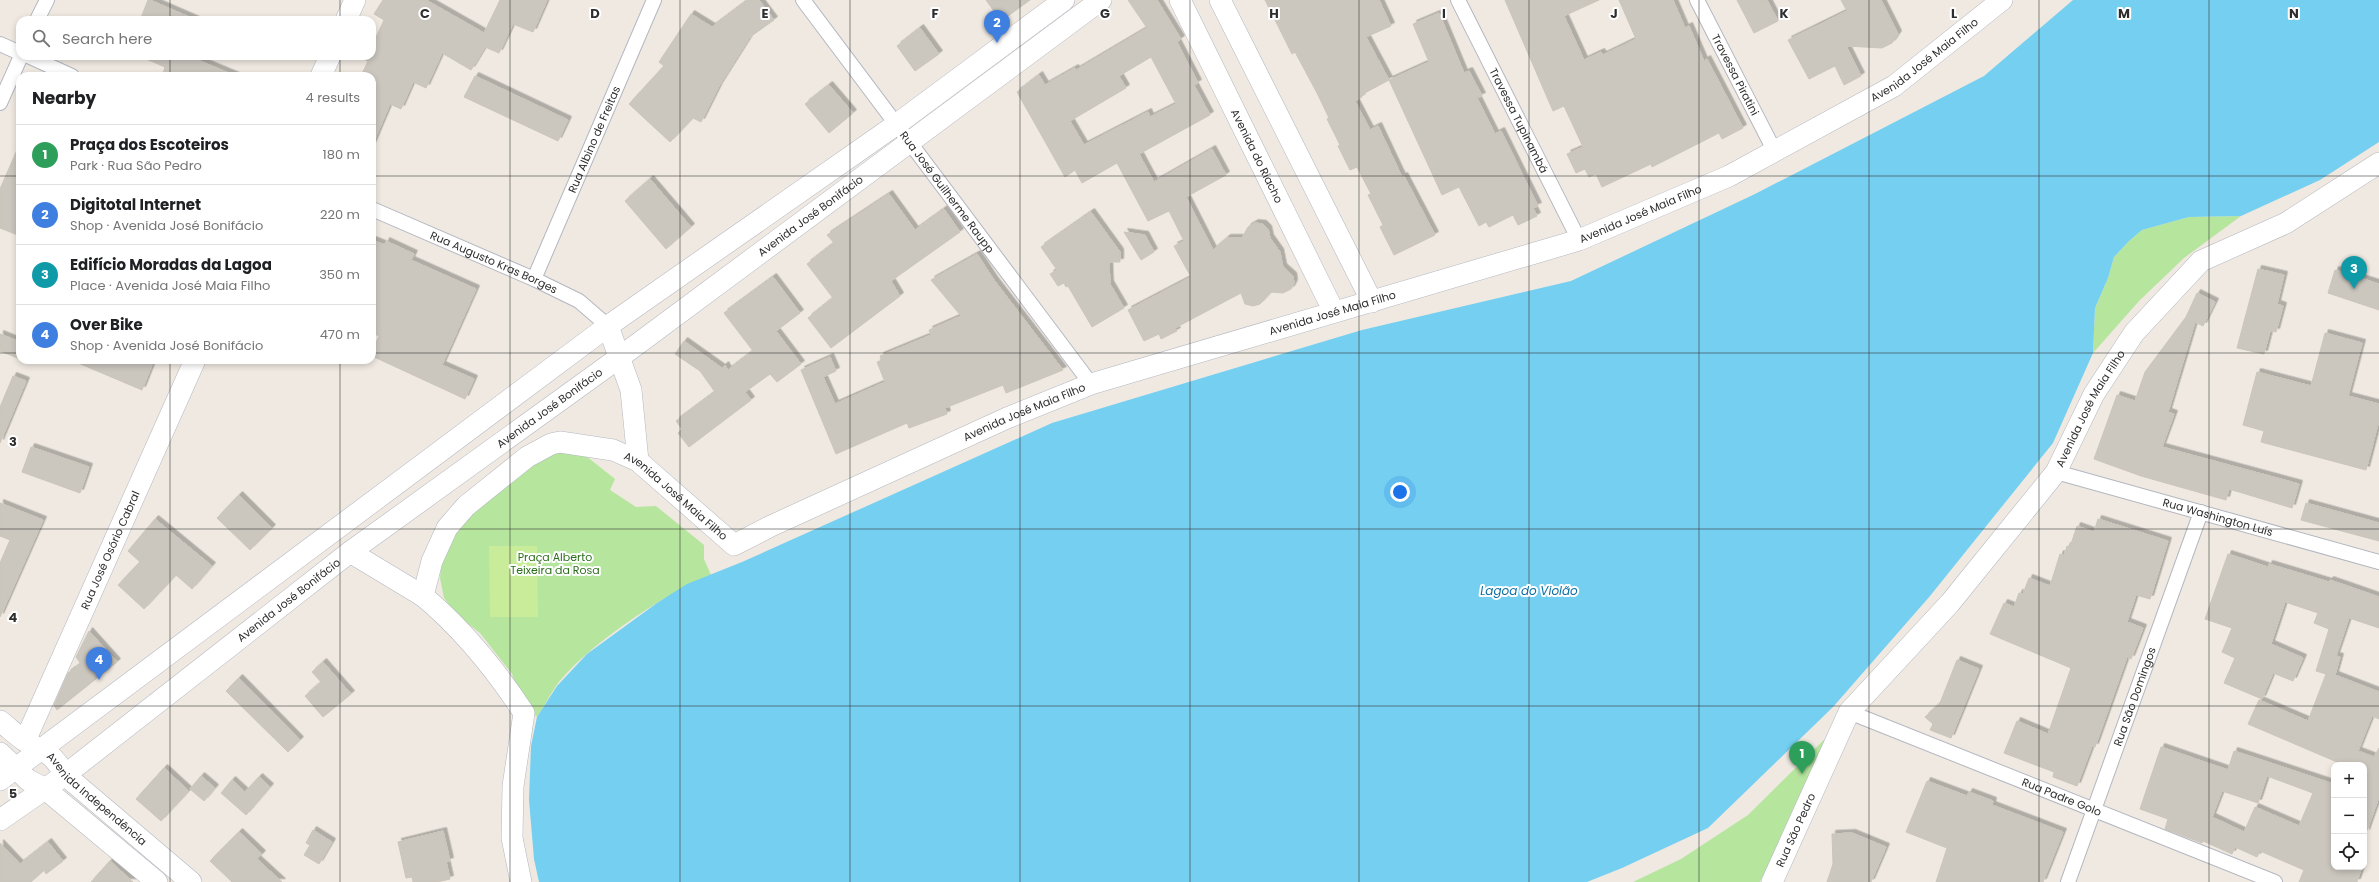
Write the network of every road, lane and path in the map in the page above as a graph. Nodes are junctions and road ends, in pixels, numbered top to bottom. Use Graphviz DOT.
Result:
graph roads {
  1 [pos="47,0"];
  2 [pos="355,0"];
  3 [pos="654,0"];
  4 [pos="803,0"];
  5 [pos="1064,0"];
  6 [pos="1101,0"];
  7 [pos="1180,0"];
  8 [pos="1220,0"];
  9 [pos="1458,0"];
  10 [pos="1697,0"];
  11 [pos="2002,0"];
  12 [pos="39,16"];
  13 [pos="348,16"];
  14 [pos="0,44"];
  15 [pos="16,51"];
  16 [pos="19,60"];
  17 [pos="37,60"];
  18 [pos="328,60"];
  19 [pos="63,72"];
  20 [pos="323,72"];
  21 [pos="0,103"];
  22 [pos="898,124"];
  23 [pos="910,142"];
  24 [pos="1774,150"];
  25 [pos="2379,163"];
  26 [pos="376,211"];
  27 [pos="1579,240"];
  28 [pos="534,279"];
  29 [pos="1372,302"];
  30 [pos="1334,312"];
  31 [pos="608,326"];
  32 [pos="620,356"];
  33 [pos="193,364"];
  34 [pos="1091,384"];
  35 [pos="638,461"];
  36 [pos="2056,472"];
  37 [pos="365,507"];
  38 [pos="2201,512"];
  39 [pos="383,528"];
  40 [pos="350,552"];
  41 [pos="2379,562"];
  42 [pos="423,596"];
  43 [pos="1849,712"];
  44 [pos="0,720"];
  45 [pos="33,744"];
  46 [pos="0,753"];
  47 [pos="17,768"];
  48 [pos="64,775"];
  49 [pos="0,780"];
  50 [pos="44,788"];
  51 [pos="2094,811"];
  52 [pos="0,820"];
  53 [pos="157,882"];
  54 [pos="191,882"];
  55 [pos="520,882"];
  56 [pos="1772,882"];
  57 [pos="2068,882"];
  58 [pos="2275,882"];
  1 -- 12 [label="street"];
  2 -- 13 [label="street"];
  3 -- 28 [label="street, Rua Albino de Freitas"];
  4 -- 22 [label="street, Rua José Guilherme Raupp"];
  5 -- 22 [label="street"];
  6 -- 23 [label="street, Avenida José Bonifácio"];
  7 -- 30 [label="street, Avenida do Riacho"];
  8 -- 29 [label="street"];
  9 -- 27 [label="street, Travessa Tupinambá"];
  10 -- 24 [label="street, Travessa Piratini"];
  11 -- 24 [label="street, Avenida José Maia Filho"];
  14 -- 15 [label="street"];
  16 -- 21 [label="street"];
  17 -- 19 [label="street"];
  18 -- 20 [label="street"];
  22 -- 23 [label="street, Rua José Guilherme Raupp"];
  22 -- 31 [label="street"];
  23 -- 32 [label="street, Avenida José Bonifácio"];
  23 -- 34 [label="street, Rua José Guilherme Raupp"];
  24 -- 27 [label="street, Avenida José Maia Filho"];
  25 -- 36 [label="street, Avenida José Maia Filho"];
  26 -- 28 [label="street, Rua Augusto Kras Borges"];
  27 -- 29 [label="street, Avenida José Maia Filho"];
  28 -- 31 [label="street, Rua Augusto Kras Borges"];
  29 -- 30 [label="street, Avenida José Maia Filho"];
  30 -- 34 [label="street, Avenida José Maia Filho"];
  31 -- 32 [label="street"];
  31 -- 37 [label="street"];
  32 -- 35 [label="street"];
  32 -- 39 [label="street, Avenida José Bonifácio"];
  33 -- 45 [label="street, Rua José Osório Cabral"];
  34 -- 35 [label="street, Avenida José Maia Filho"];
  35 -- 42 [label="street, Avenida José Maia Filho"];
  36 -- 38 [label="street, Rua Washington Luís"];
  36 -- 43 [label="street, Avenida José Maia Filho"];
  37 -- 39 [label="street"];
  37 -- 45 [label="street"];
  38 -- 41 [label="street, Rua Washington Luís"];
  38 -- 51 [label="street, Rua São Domingos"];
  39 -- 40 [label="street, Avenida José Bonifácio"];
  40 -- 42 [label="street"];
  40 -- 48 [label="street, Avenida José Bonifácio"];
  42 -- 55 [label="street"];
  43 -- 51 [label="street, Rua Padre Golo"];
  43 -- 56 [label="street, Rua São Pedro"];
  44 -- 45 [label="street, Avenida Independência"];
  45 -- 47 [label="street"];
  45 -- 48 [label="street, Avenida Independência"];
  46 -- 47 [label="street, Avenida Independência"];
  47 -- 49 [label="street"];
  47 -- 50 [label="street, Avenida Independência"];
  48 -- 50 [label="street, Avenida José Bonifácio"];
  48 -- 54 [label="street, Avenida Independência"];
  50 -- 52 [label="street, Avenida José Bonifácio"];
  50 -- 53 [label="street, Avenida Independência"];
  51 -- 57 [label="street, Rua São Domingos"];
  51 -- 58 [label="street, Rua Padre Golo"];
}
